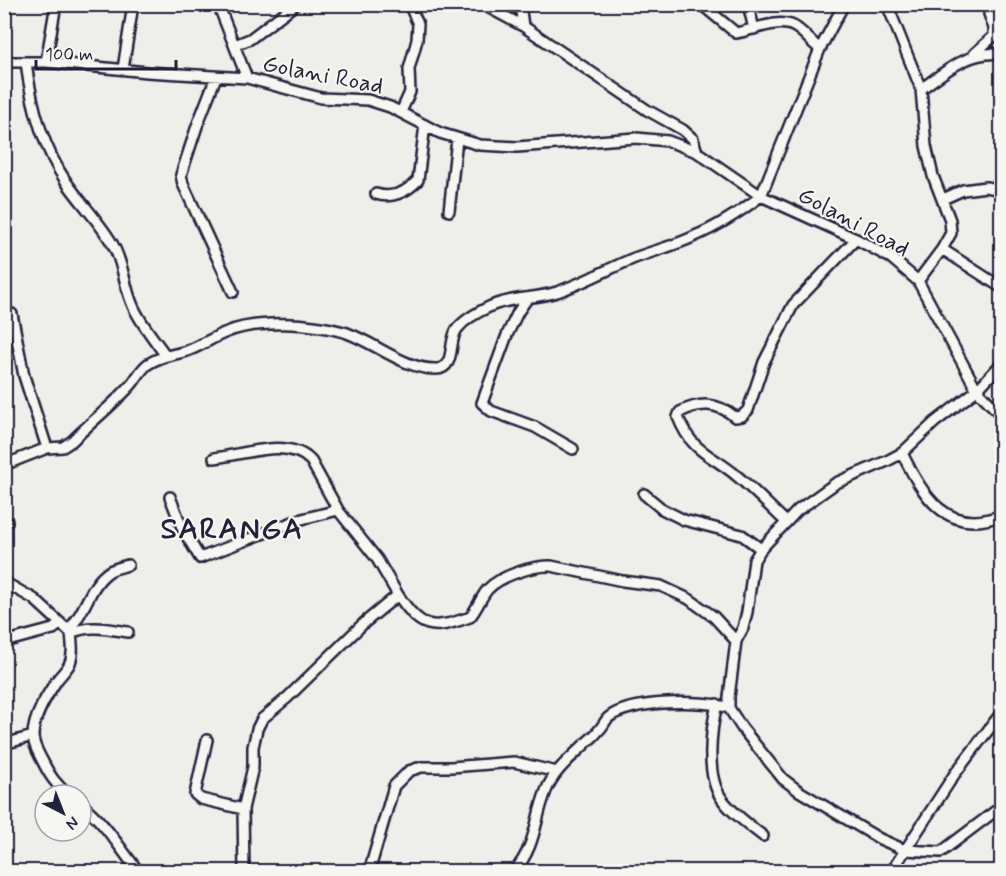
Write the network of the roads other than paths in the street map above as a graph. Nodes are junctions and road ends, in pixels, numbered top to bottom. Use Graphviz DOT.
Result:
graph roads {
  1 [pos="56,4"];
  2 [pos="218,4"];
  3 [pos="296,4"];
  4 [pos="410,4"];
  5 [pos="482,4"];
  6 [pos="520,4"];
  7 [pos="701,4"];
  8 [pos="748,4"];
  9 [pos="844,4"];
  10 [pos="887,4"];
  11 [pos="132,10"];
  12 [pos="989,14"];
  13 [pos="524,26"];
  14 [pos="754,29"];
  15 [pos="235,45"];
  16 [pos="820,49"];
  17 [pos="1002,54"];
  18 [pos="972,56"];
  19 [pos="4,62"];
  20 [pos="26,62"];
  21 [pos="46,62"];
  22 [pos="123,69"];
  23 [pos="216,76"];
  24 [pos="247,78"];
  25 [pos="921,89"];
  26 [pos="401,112"];
  27 [pos="425,126"];
  28 [pos="457,139"];
  29 [pos="697,152"];
  30 [pos="1002,190"];
  31 [pos="376,194"];
  32 [pos="760,196"];
  33 [pos="943,199"];
  34 [pos="449,211"];
  35 [pos="856,239"];
  36 [pos="942,249"];
  37 [pos="918,281"];
  38 [pos="1002,288"];
  39 [pos="233,291"];
  40 [pos="527,299"];
  41 [pos="12,314"];
  42 [pos="166,356"];
  43 [pos="1002,363"];
  44 [pos="977,390"];
  45 [pos="1002,416"];
  46 [pos="47,448"];
  47 [pos="573,449"];
  48 [pos="902,453"];
  49 [pos="214,458"];
  50 [pos="4,465"];
  51 [pos="644,494"];
  52 [pos="170,497"];
  53 [pos="338,510"];
  54 [pos="1002,514"];
  55 [pos="785,521"];
  56 [pos="761,549"];
  57 [pos="128,565"];
  58 [pos="4,582"];
  59 [pos="398,595"];
  60 [pos="67,628"];
  61 [pos="128,632"];
  62 [pos="736,641"];
  63 [pos="4,642"];
  64 [pos="717,704"];
  65 [pos="729,708"];
  66 [pos="1002,712"];
  67 [pos="33,736"];
  68 [pos="207,740"];
  69 [pos="4,744"];
  70 [pos="557,772"];
  71 [pos="55,783"];
  72 [pos="1002,806"];
  73 [pos="243,809"];
  74 [pos="93,815"];
  75 [pos="763,837"];
  76 [pos="904,850"];
  77 [pos="139,872"];
  78 [pos="244,872"];
  79 [pos="369,872"];
  80 [pos="514,872"];
  81 [pos="891,872"];
  1 -- 21 [label="street"];
  2 -- 15 [label="street"];
  3 -- 15 [label="street"];
  4 -- 26 [label="street"];
  5 -- 13 [label="street, Golani Road"];
  6 -- 13 [label="street"];
  7 -- 14 [label="street"];
  8 -- 14 [label="street"];
  9 -- 16 [label="street"];
  10 -- 25 [label="street"];
  11 -- 22 [label="street"];
  12 -- 18 [label="street"];
  13 -- 29 [label="street, Golani Road"];
  14 -- 16 [label="street"];
  15 -- 24 [label="street"];
  16 -- 32 [label="street"];
  17 -- 18 [label="street"];
  18 -- 25 [label="street"];
  19 -- 20 [label="street, Golani Road"];
  20 -- 21 [label="street, Golani Road"];
  20 -- 42 [label="street"];
  21 -- 22 [label="street, Golani Road"];
  22 -- 23 [label="street, Golani Road"];
  23 -- 24 [label="street, Golani Road"];
  23 -- 39 [label="street"];
  24 -- 26 [label="street, Golani Road"];
  25 -- 33 [label="street"];
  26 -- 27 [label="street, Golani Road"];
  27 -- 28 [label="street, Golani Road"];
  27 -- 31 [label="street"];
  28 -- 29 [label="street, Golani Road"];
  28 -- 34 [label="street"];
  29 -- 32 [label="street, Golani Road"];
  30 -- 33 [label="street"];
  32 -- 35 [label="street, Golani Road"];
  32 -- 40 [label="street"];
  33 -- 36 [label="street"];
  35 -- 37 [label="street, Golani Road"];
  35 -- 55 [label="street"];
  36 -- 37 [label="street"];
  36 -- 38 [label="street"];
  37 -- 44 [label="street, Golani Road"];
  40 -- 42 [label="street"];
  40 -- 47 [label="street"];
  41 -- 46 [label="street"];
  42 -- 46 [label="street"];
  43 -- 44 [label="street"];
  44 -- 45 [label="street, Golani Road"];
  44 -- 48 [label="street"];
  46 -- 50 [label="street"];
  48 -- 54 [label="street"];
  48 -- 55 [label="street"];
  49 -- 53 [label="street"];
  51 -- 56 [label="street"];
  52 -- 53 [label="street"];
  53 -- 59 [label="street"];
  55 -- 56 [label="street"];
  56 -- 62 [label="street"];
  57 -- 60 [label="street"];
  58 -- 60 [label="street"];
  59 -- 62 [label="street"];
  59 -- 73 [label="street"];
  60 -- 61 [label="street"];
  60 -- 63 [label="street"];
  60 -- 67 [label="street"];
  62 -- 65 [label="street"];
  64 -- 65 [label="street"];
  64 -- 70 [label="street"];
  64 -- 75 [label="street"];
  65 -- 76 [label="street"];
  66 -- 76 [label="street"];
  67 -- 69 [label="street"];
  67 -- 71 [label="street"];
  68 -- 73 [label="street"];
  70 -- 79 [label="street"];
  70 -- 80 [label="street"];
  72 -- 76 [label="street"];
  73 -- 78 [label="street"];
  74 -- 77 [label="street"];
  76 -- 81 [label="street"];
}
